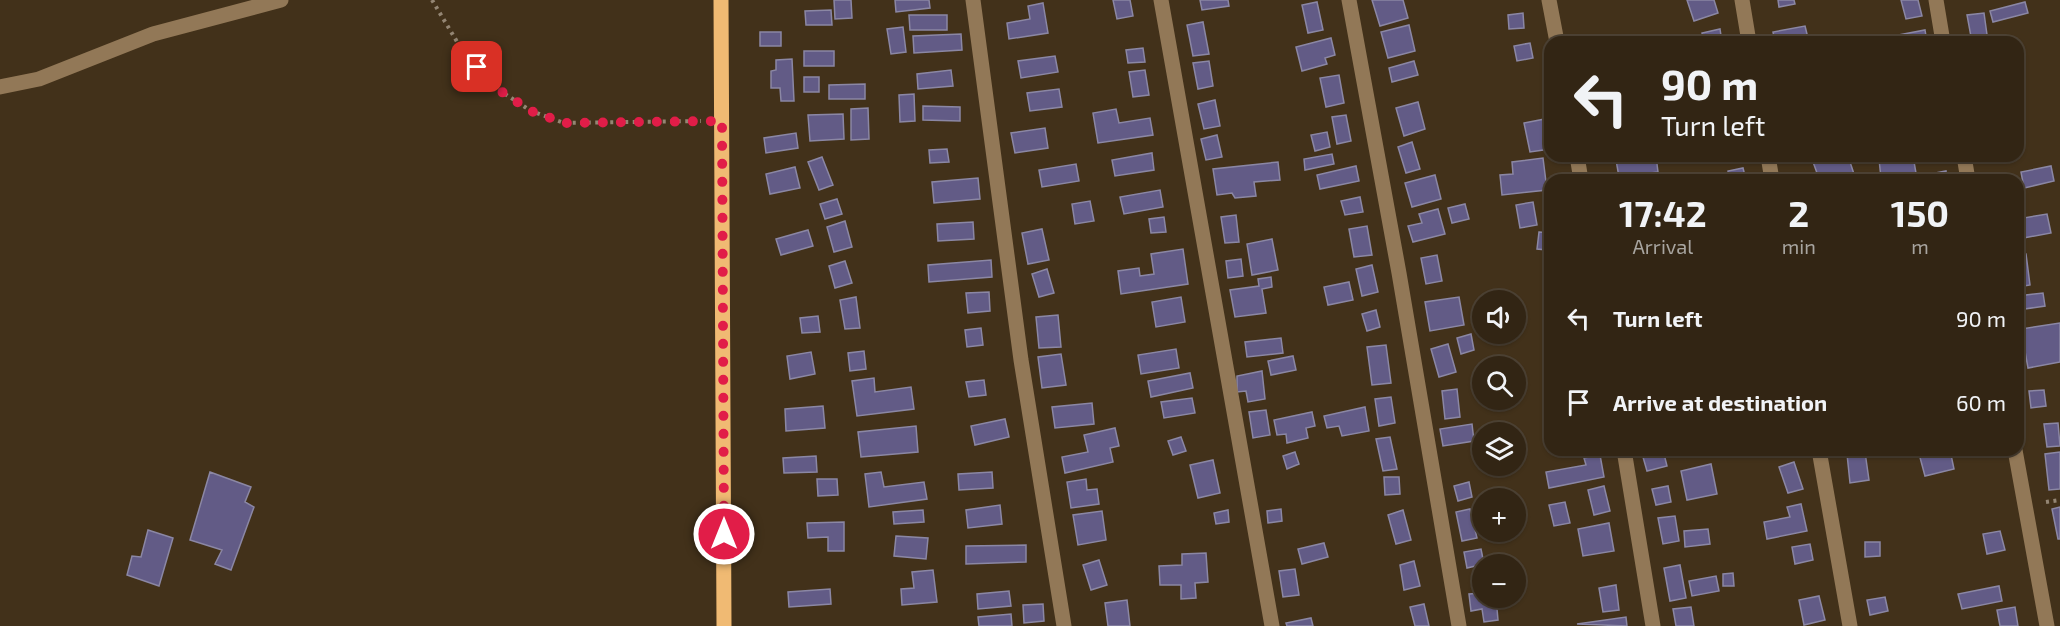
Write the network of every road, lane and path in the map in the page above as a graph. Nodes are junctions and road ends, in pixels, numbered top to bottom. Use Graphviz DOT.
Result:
graph roads {
  1 [pos="281,0"];
  2 [pos="432,0"];
  3 [pos="721,0"];
  4 [pos="973,0"];
  5 [pos="1161,0"];
  6 [pos="1349,0"];
  7 [pos="1549,0"];
  8 [pos="1742,0"];
  9 [pos="1936,0"];
  10 [pos="1556,36"];
  11 [pos="1748,36"];
  12 [pos="1942,36"];
  13 [pos="0,87"];
  14 [pos="722,121"];
  15 [pos="1625,456"];
  16 [pos="1820,456"];
  17 [pos="2016,456"];
  18 [pos="724,626"];
  19 [pos="1064,626"];
  20 [pos="1272,626"];
  21 [pos="1459,626"];
  22 [pos="1653,626"];
  23 [pos="1850,626"];
  24 [pos="2047,626"];
  1 -- 13 [label="street"];
  2 -- 14 [label="path"];
  3 -- 14 [label="main road"];
  4 -- 19 [label="street"];
  5 -- 20 [label="street"];
  6 -- 21 [label="street"];
  7 -- 10 [label="street"];
  8 -- 11 [label="street"];
  9 -- 12 [label="street"];
  14 -- 18 [label="main road"];
  15 -- 22 [label="street"];
  16 -- 23 [label="street"];
  17 -- 24 [label="street"];
}
